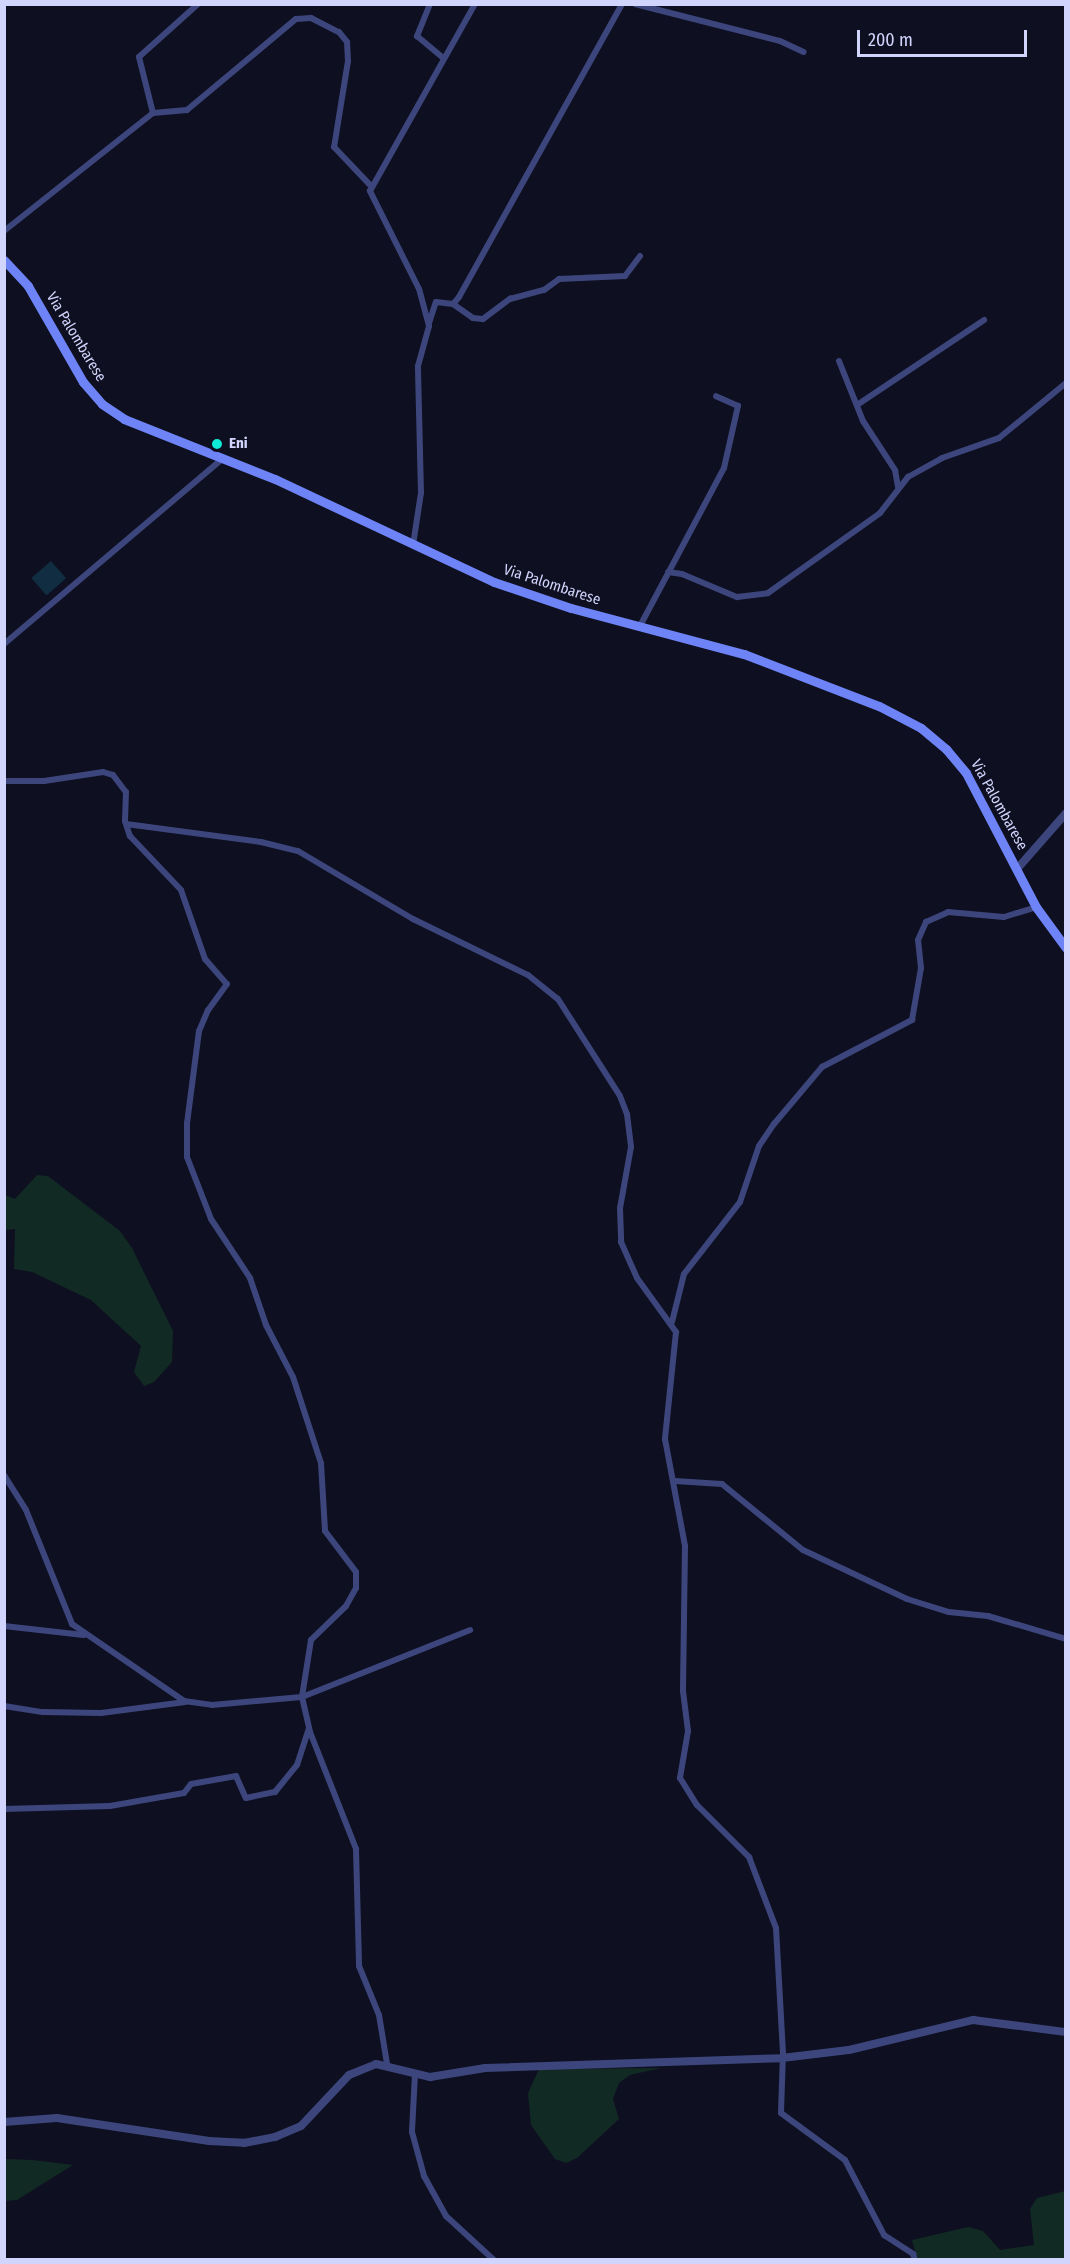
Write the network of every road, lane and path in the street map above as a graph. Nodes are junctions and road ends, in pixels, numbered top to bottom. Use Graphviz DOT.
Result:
graph roads {
  1 [pos="198,4"];
  2 [pos="430,4"];
  3 [pos="475,4"];
  4 [pos="622,4"];
  5 [pos="635,4"];
  6 [pos="804,52"];
  7 [pos="444,59"];
  8 [pos="153,113"];
  9 [pos="371,186"];
  10 [pos="4,231"];
  11 [pos="640,255"];
  12 [pos="4,260"];
  13 [pos="453,304"];
  14 [pos="984,320"];
  15 [pos="429,326"];
  16 [pos="839,361"];
  17 [pos="1065,383"];
  18 [pos="716,396"];
  19 [pos="857,405"];
  20 [pos="223,458"];
  21 [pos="898,487"];
  22 [pos="413,545"];
  23 [pos="668,572"];
  24 [pos="640,626"];
  25 [pos="4,644"];
  26 [pos="4,782"];
  27 [pos="1065,813"];
  28 [pos="126,824"];
  29 [pos="1017,868"];
  30 [pos="1036,907"];
  31 [pos="1065,948"];
  32 [pos="672,1322"];
  33 [pos="4,1475"];
  34 [pos="675,1481"];
  35 [pos="4,1626"];
  36 [pos="470,1630"];
  37 [pos="86,1636"];
  38 [pos="1065,1639"];
  39 [pos="302,1697"];
  40 [pos="186,1702"];
  41 [pos="4,1706"];
  42 [pos="309,1729"];
  43 [pos="4,1809"];
  44 [pos="1065,2032"];
  45 [pos="782,2058"];
  46 [pos="387,2064"];
  47 [pos="415,2074"];
  48 [pos="4,2122"];
  49 [pos="494,2259"];
  50 [pos="915,2259"];
  1 -- 8 [label="street"];
  2 -- 7 [label="street"];
  3 -- 7 [label="street"];
  4 -- 13 [label="street"];
  5 -- 6 [label="street"];
  7 -- 9 [label="street"];
  8 -- 9 [label="street"];
  8 -- 10 [label="street"];
  9 -- 15 [label="street"];
  11 -- 13 [label="street"];
  12 -- 20 [label="main road, Via Palombarese"];
  13 -- 15 [label="street"];
  14 -- 19 [label="street"];
  15 -- 22 [label="street"];
  16 -- 19 [label="street"];
  17 -- 21 [label="street"];
  18 -- 23 [label="street"];
  19 -- 21 [label="street"];
  20 -- 22 [label="main road, Via Palombarese"];
  20 -- 25 [label="street"];
  21 -- 23 [label="street"];
  22 -- 24 [label="main road, Via Palombarese"];
  23 -- 24 [label="street"];
  24 -- 29 [label="main road, Via Palombarese"];
  26 -- 28 [label="street"];
  27 -- 29 [label="street"];
  28 -- 32 [label="street"];
  28 -- 39 [label="street"];
  29 -- 30 [label="main road, Via Palombarese"];
  30 -- 31 [label="main road, Via Palombarese"];
  30 -- 32 [label="street"];
  32 -- 34 [label="street"];
  33 -- 37 [label="street"];
  34 -- 38 [label="street"];
  34 -- 45 [label="street"];
  35 -- 37 [label="street"];
  36 -- 39 [label="street"];
  37 -- 40 [label="street"];
  39 -- 40 [label="street"];
  39 -- 42 [label="street"];
  40 -- 41 [label="street"];
  42 -- 43 [label="street"];
  42 -- 46 [label="street"];
  44 -- 45 [label="street"];
  45 -- 47 [label="street"];
  45 -- 50 [label="street"];
  46 -- 47 [label="street"];
  46 -- 48 [label="street"];
  47 -- 49 [label="street"];
}
